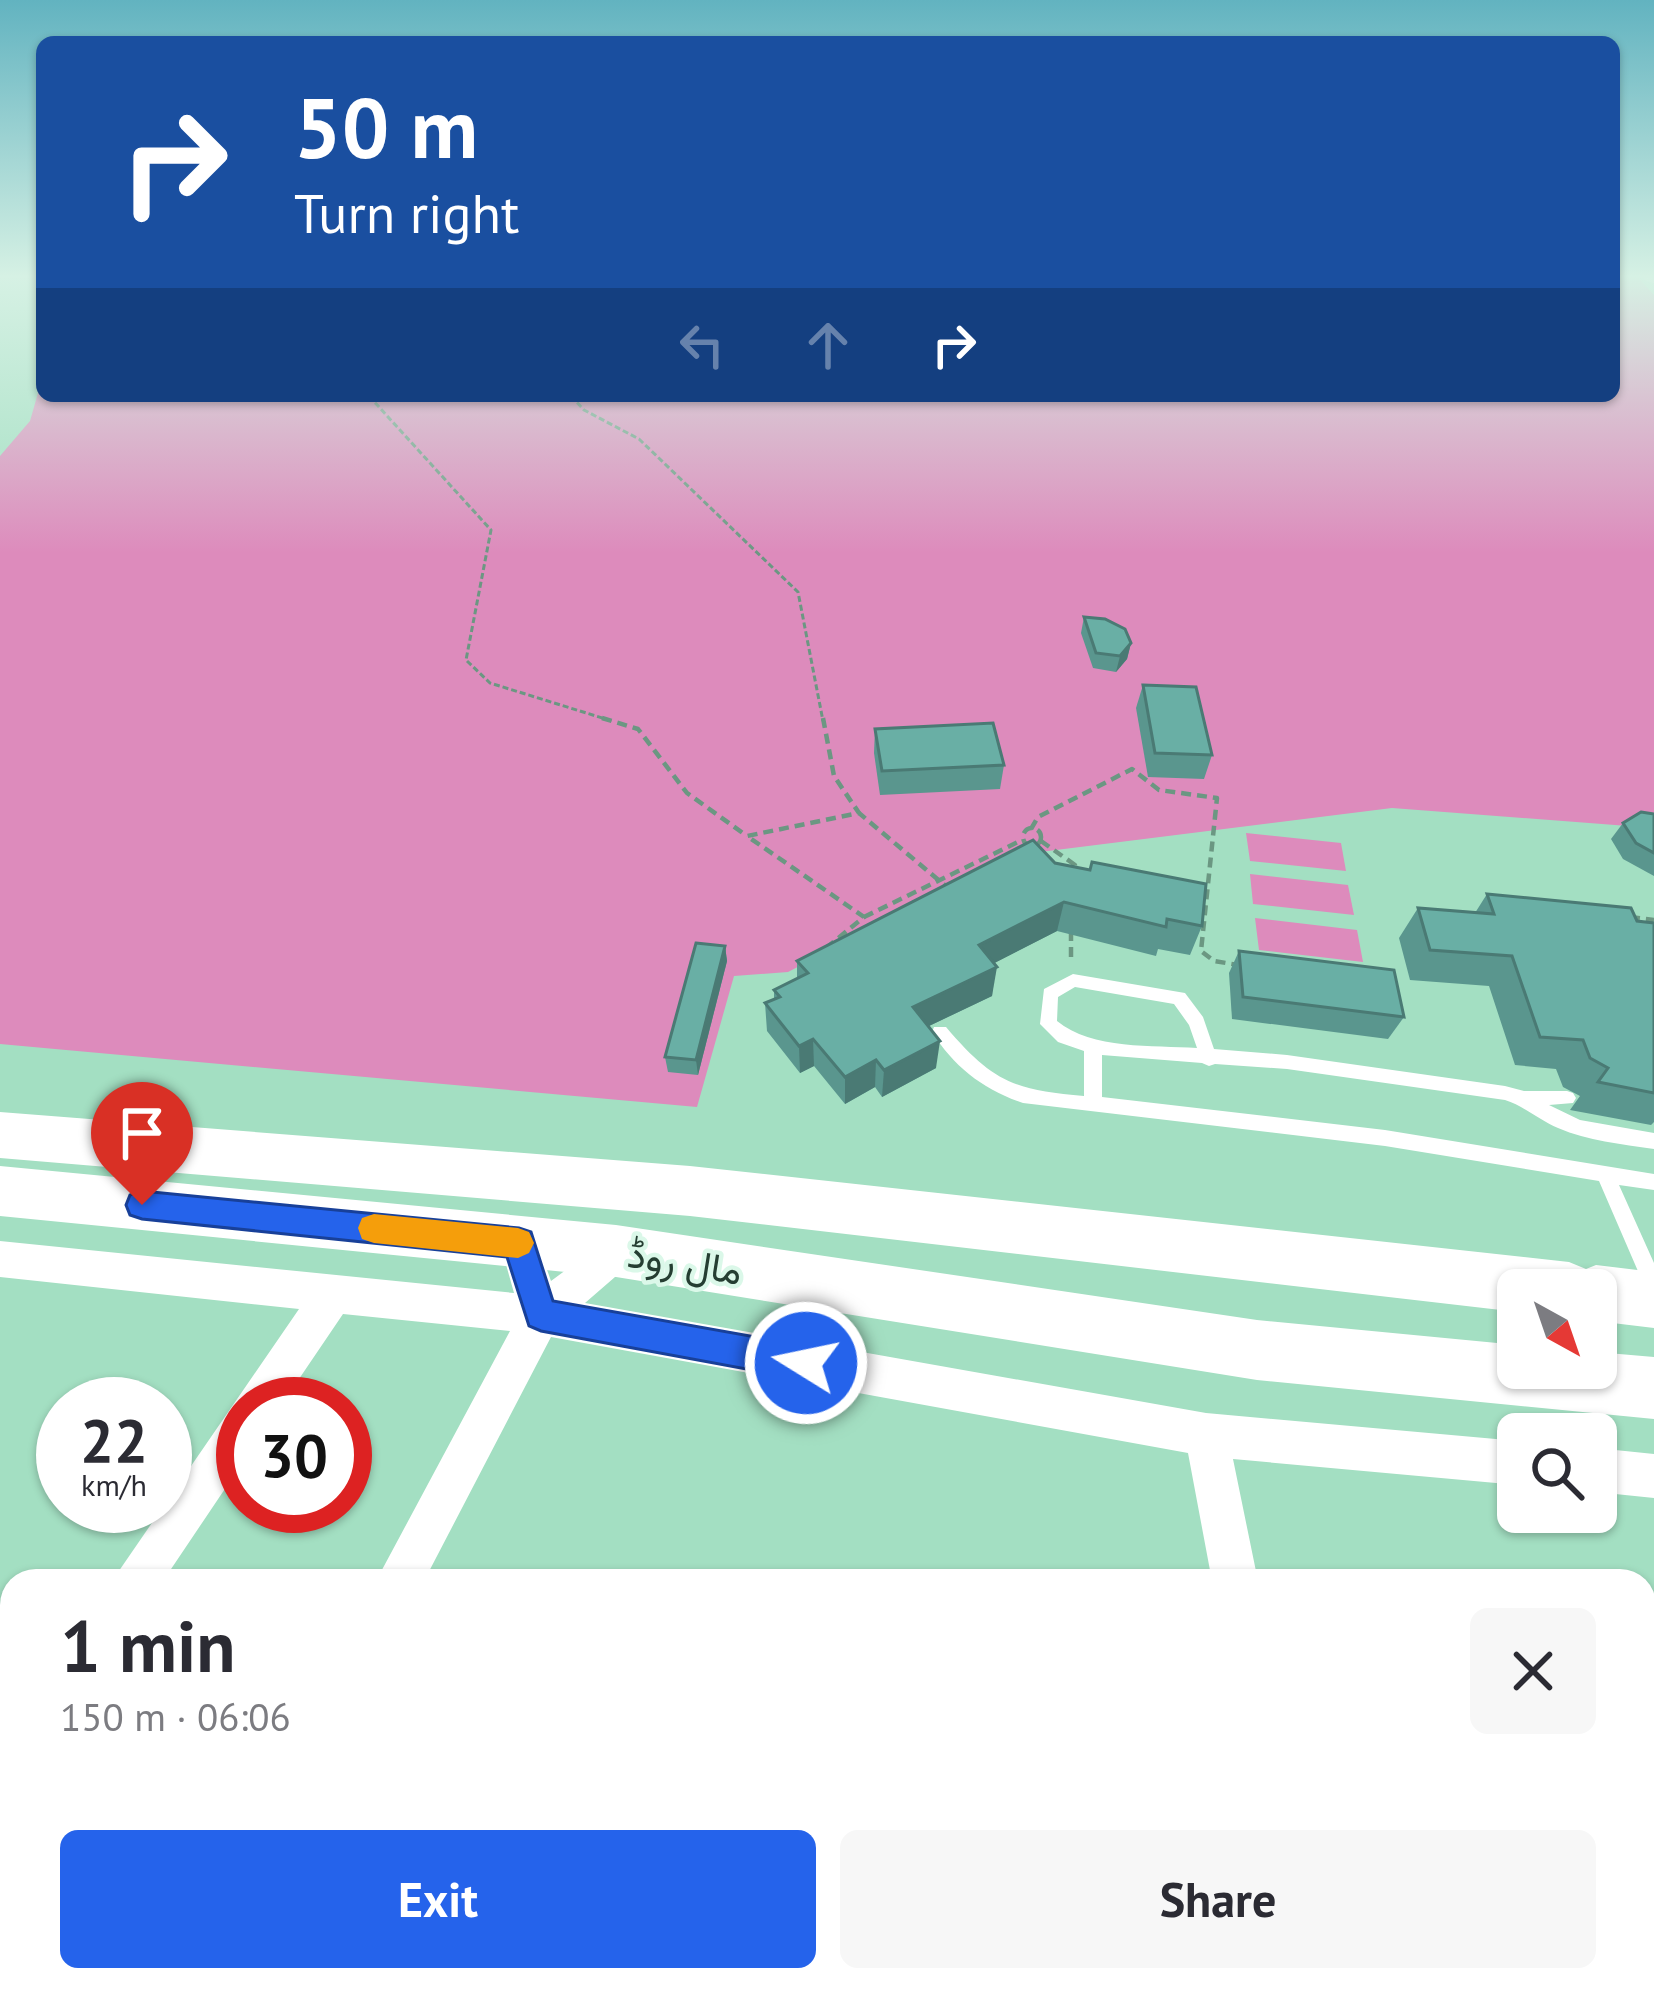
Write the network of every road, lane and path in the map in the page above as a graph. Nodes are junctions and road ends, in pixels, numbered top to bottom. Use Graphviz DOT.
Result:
graph roads {
  1 [pos="374,402"];
  2 [pos="577,402"];
  3 [pos="859,813"];
  4 [pos="1031,829"];
  5 [pos="747,836"];
  6 [pos="1022,840"];
  7 [pos="1041,842"];
  8 [pos="1076,880"];
  9 [pos="940,882"];
  10 [pos="953,892"];
  11 [pos="1612,915"];
  12 [pos="864,917"];
  13 [pos="1654,920"];
  14 [pos="1072,927"];
  15 [pos="818,956"];
  16 [pos="1259,968"];
  17 [pos="1072,980"];
  18 [pos="940,1032"];
  19 [pos="1094,1047"];
  20 [pos="1209,1059"];
  21 [pos="1527,1097"];
  22 [pos="1567,1098"];
  23 [pos="1094,1104"];
  24 [pos="0,1136"];
  25 [pos="1654,1141"];
  26 [pos="1606,1176"];
  27 [pos="1654,1182"];
  28 [pos="0,1191"];
  29 [pos="519,1243"];
  30 [pos="616,1251"];
  31 [pos="0,1258"];
  32 [pos="1497,1282"];
  33 [pos="1654,1285"];
  34 [pos="332,1295"];
  35 [pos="1617,1296"];
  36 [pos="1654,1300"];
  37 [pos="541,1315"];
  38 [pos="276,1377"];
  39 [pos="1654,1388"];
  40 [pos="1206,1435"];
  41 [pos="1497,1461"];
  42 [pos="216,1463"];
  43 [pos="1617,1472"];
  44 [pos="1654,1476"];
  45 [pos="143,1569"];
  46 [pos="404,1569"];
  47 [pos="1233,1569"];
  1 -- 5 [label="path"];
  2 -- 3 [label="path"];
  3 -- 5 [label="path"];
  3 -- 9 [label="path"];
  4 -- 6 [label="path"];
  4 -- 7 [label="path"];
  4 -- 16 [label="path"];
  5 -- 12 [label="path"];
  6 -- 7 [label="path"];
  6 -- 9 [label="path"];
  7 -- 8 [label="path"];
  9 -- 10 [label="path"];
  9 -- 12 [label="path"];
  11 -- 13 [label="path"];
  12 -- 15 [label="path"];
  14 -- 17 [label="path"];
  17 -- 19 [label="lane"];
  17 -- 20 [label="lane"];
  18 -- 23 [label="lane"];
  19 -- 20 [label="lane"];
  19 -- 23 [label="lane"];
  20 -- 21 [label="lane"];
  21 -- 22 [label="lane"];
  21 -- 25 [label="lane"];
  23 -- 26 [label="lane"];
  24 -- 32 [label="main road, مال روڈ"];
  26 -- 27 [label="lane"];
  26 -- 33 [label="lane"];
  28 -- 29 [label="main road, مال روڈ"];
  29 -- 30 [label="main road, مال روڈ"];
  29 -- 37 [label="street"];
  30 -- 37 [label="street"];
  30 -- 39 [label="main road, مال روڈ"];
  31 -- 34 [label="street"];
  34 -- 37 [label="street"];
  34 -- 38 [label="street"];
  35 -- 36 [label="main road"];
  37 -- 40 [label="street"];
  37 -- 46 [label="street"];
  40 -- 41 [label="street"];
  40 -- 47 [label="street"];
  42 -- 45 [label="street"];
  43 -- 44 [label="street"];
}
